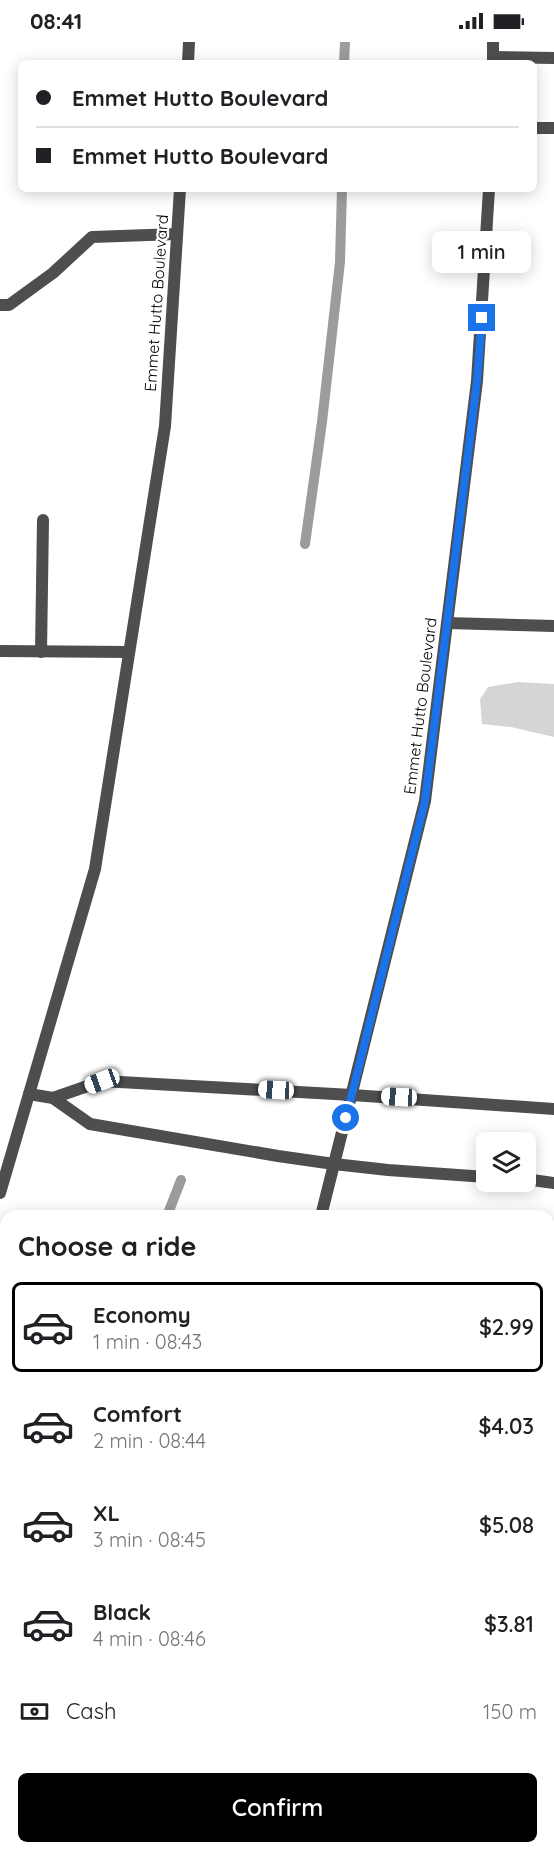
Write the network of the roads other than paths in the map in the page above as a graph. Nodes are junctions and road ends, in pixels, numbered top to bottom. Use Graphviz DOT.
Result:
graph roads {
  1 [pos="189,42"];
  2 [pos="493,42"];
  3 [pos="554,58"];
  4 [pos="188,60"];
  5 [pos="493,60"];
  6 [pos="537,128"];
  7 [pos="554,128"];
  8 [pos="180,192"];
  9 [pos="489,192"];
  10 [pos="177,234"];
  11 [pos="0,304"];
  12 [pos="43,520"];
  13 [pos="447,623"];
  14 [pos="554,626"];
  15 [pos="0,651"];
  16 [pos="41,652"];
  17 [pos="129,652"];
  18 [pos="29,1094"];
  19 [pos="352,1095"];
  20 [pos="53,1098"];
  21 [pos="554,1109"];
  22 [pos="334,1164"];
  23 [pos="476,1176"];
  24 [pos="536,1181"];
  25 [pos="554,1183"];
  26 [pos="0,1193"];
  27 [pos="322,1210"];
  1 -- 4 [label="street"];
  2 -- 5 [label="street"];
  3 -- 5 [label="street"];
  6 -- 7 [label="street"];
  8 -- 10 [label="street, Emmet Hutto Boulevard"];
  9 -- 13 [label="street, Emmet Hutto Boulevard"];
  10 -- 11 [label="street"];
  10 -- 17 [label="street, Emmet Hutto Boulevard"];
  12 -- 16 [label="street"];
  13 -- 14 [label="street"];
  13 -- 19 [label="street, Emmet Hutto Boulevard"];
  15 -- 16 [label="street"];
  16 -- 17 [label="street"];
  17 -- 18 [label="street, Emmet Hutto Boulevard"];
  18 -- 20 [label="street"];
  18 -- 26 [label="street, Emmet Hutto Boulevard"];
  19 -- 20 [label="street"];
  19 -- 21 [label="street"];
  19 -- 22 [label="street, Emmet Hutto Boulevard"];
  20 -- 22 [label="street"];
  22 -- 23 [label="street"];
  22 -- 27 [label="street, Emmet Hutto Boulevard"];
  24 -- 25 [label="street"];
}
